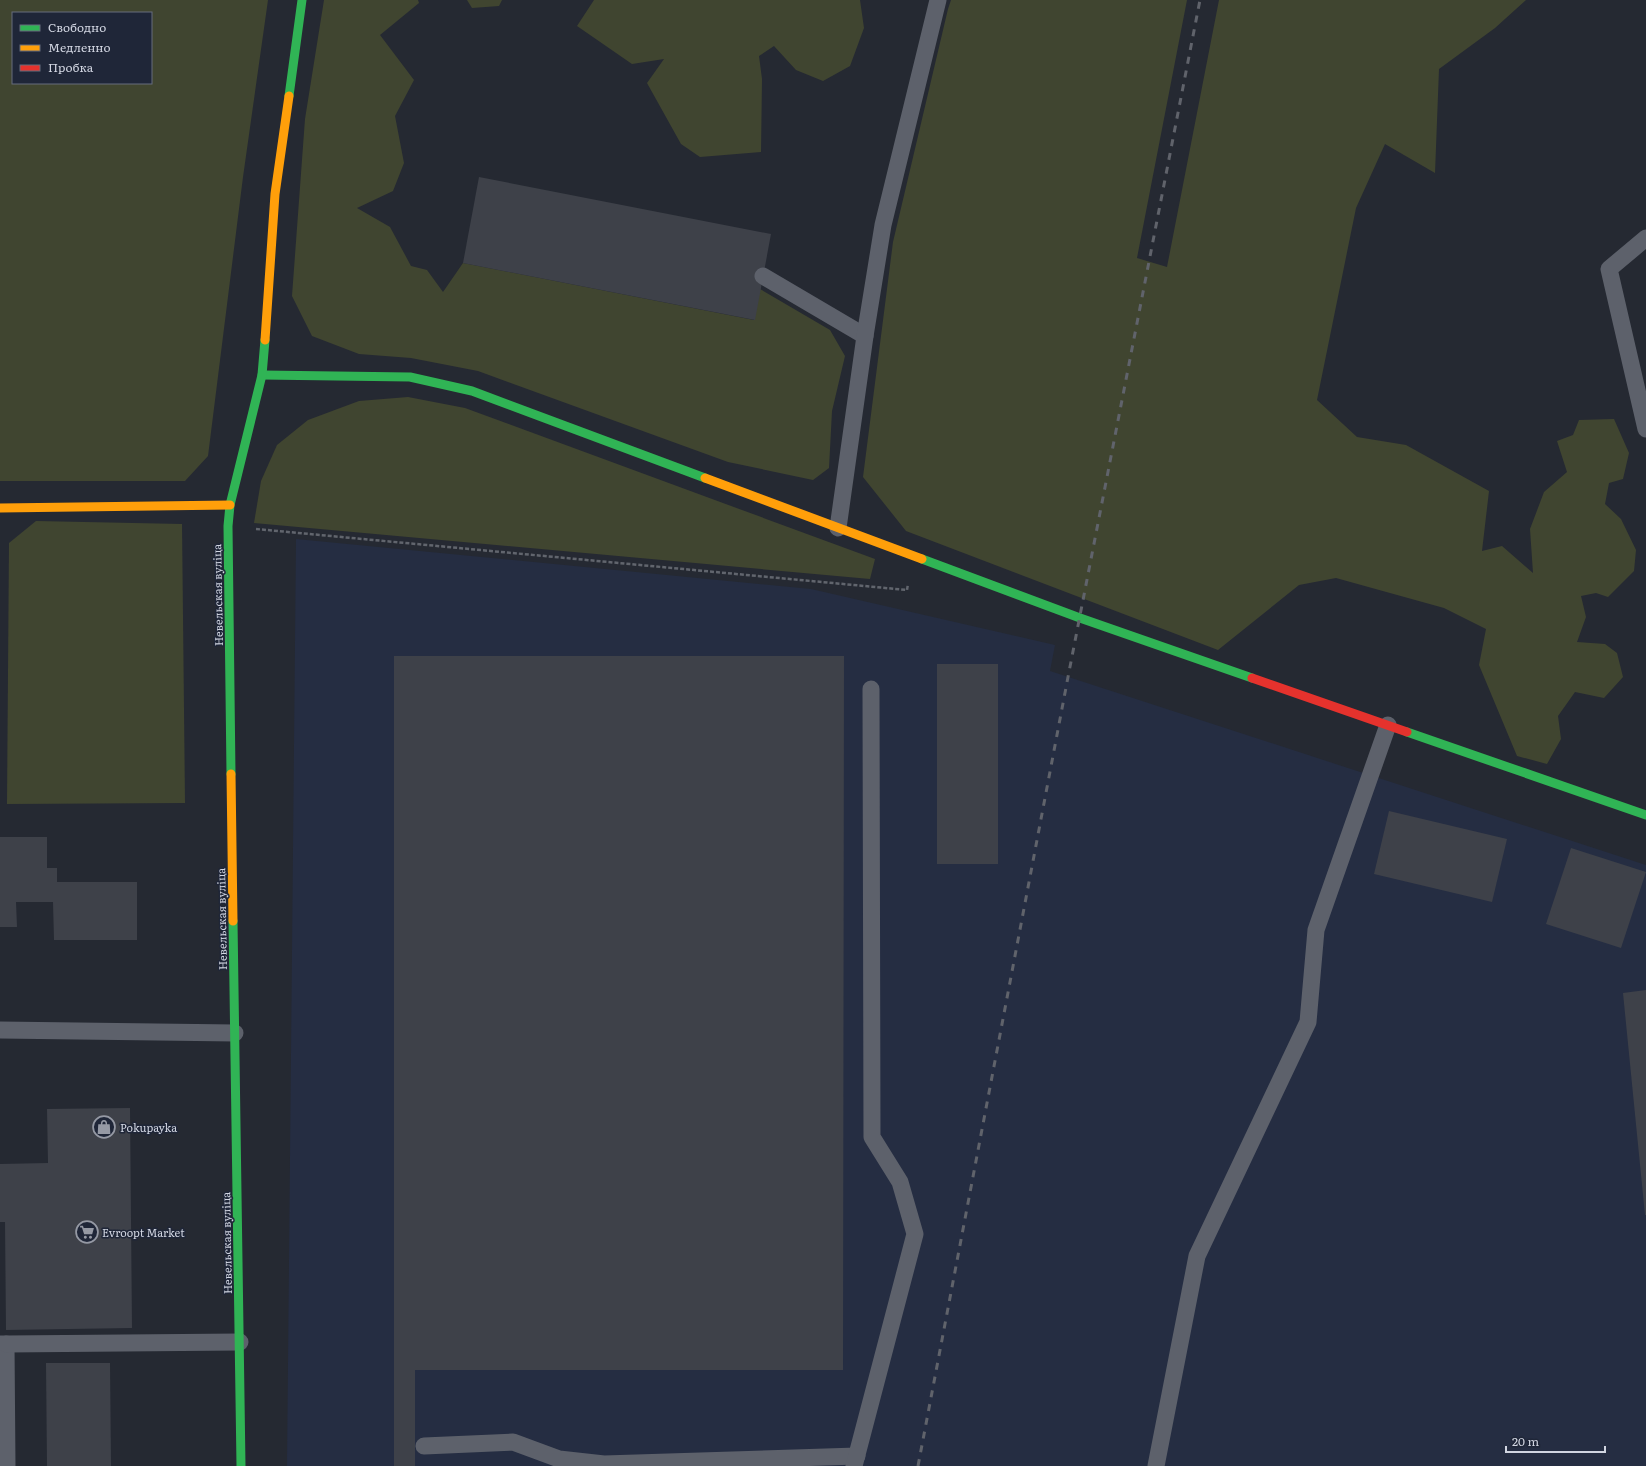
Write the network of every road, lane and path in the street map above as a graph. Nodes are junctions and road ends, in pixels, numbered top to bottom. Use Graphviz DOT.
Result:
graph roads {
  1 [pos="302,0"];
  2 [pos="938,0"];
  3 [pos="1646,238"];
  4 [pos="763,276"];
  5 [pos="865,336"];
  6 [pos="262,375"];
  7 [pos="1646,429"];
  8 [pos="230,506"];
  9 [pos="0,508"];
  10 [pos="228,526"];
  11 [pos="838,528"];
  12 [pos="917,556"];
  13 [pos="871,689"];
  14 [pos="1388,725"];
  15 [pos="1646,815"];
  16 [pos="0,1030"];
  17 [pos="235,1033"];
  18 [pos="240,1342"];
  19 [pos="3,1344"];
  20 [pos="424,1446"];
  21 [pos="856,1461"];
  22 [pos="604,1465"];
  23 [pos="7,1466"];
  24 [pos="241,1466"];
  25 [pos="1156,1466"];
  1 -- 6 [label="street, Невельская вуліца"];
  2 -- 5 [label="lane"];
  3 -- 7 [label="lane"];
  4 -- 5 [label="lane"];
  5 -- 11 [label="lane"];
  6 -- 8 [label="street, Невельская вуліца"];
  6 -- 11 [label="street"];
  8 -- 9 [label="street"];
  8 -- 10 [label="street, Невельская вуліца"];
  10 -- 12 [label="path"];
  10 -- 17 [label="street, Невельская вуліца"];
  11 -- 12 [label="street"];
  12 -- 14 [label="street"];
  13 -- 21 [label="lane"];
  14 -- 15 [label="street"];
  14 -- 25 [label="lane"];
  16 -- 17 [label="lane"];
  17 -- 18 [label="street, Невельская вуліца"];
  18 -- 19 [label="lane"];
  18 -- 24 [label="street, Невельская вуліца"];
  19 -- 23 [label="lane"];
  20 -- 22 [label="lane"];
  21 -- 22 [label="lane"];
}
